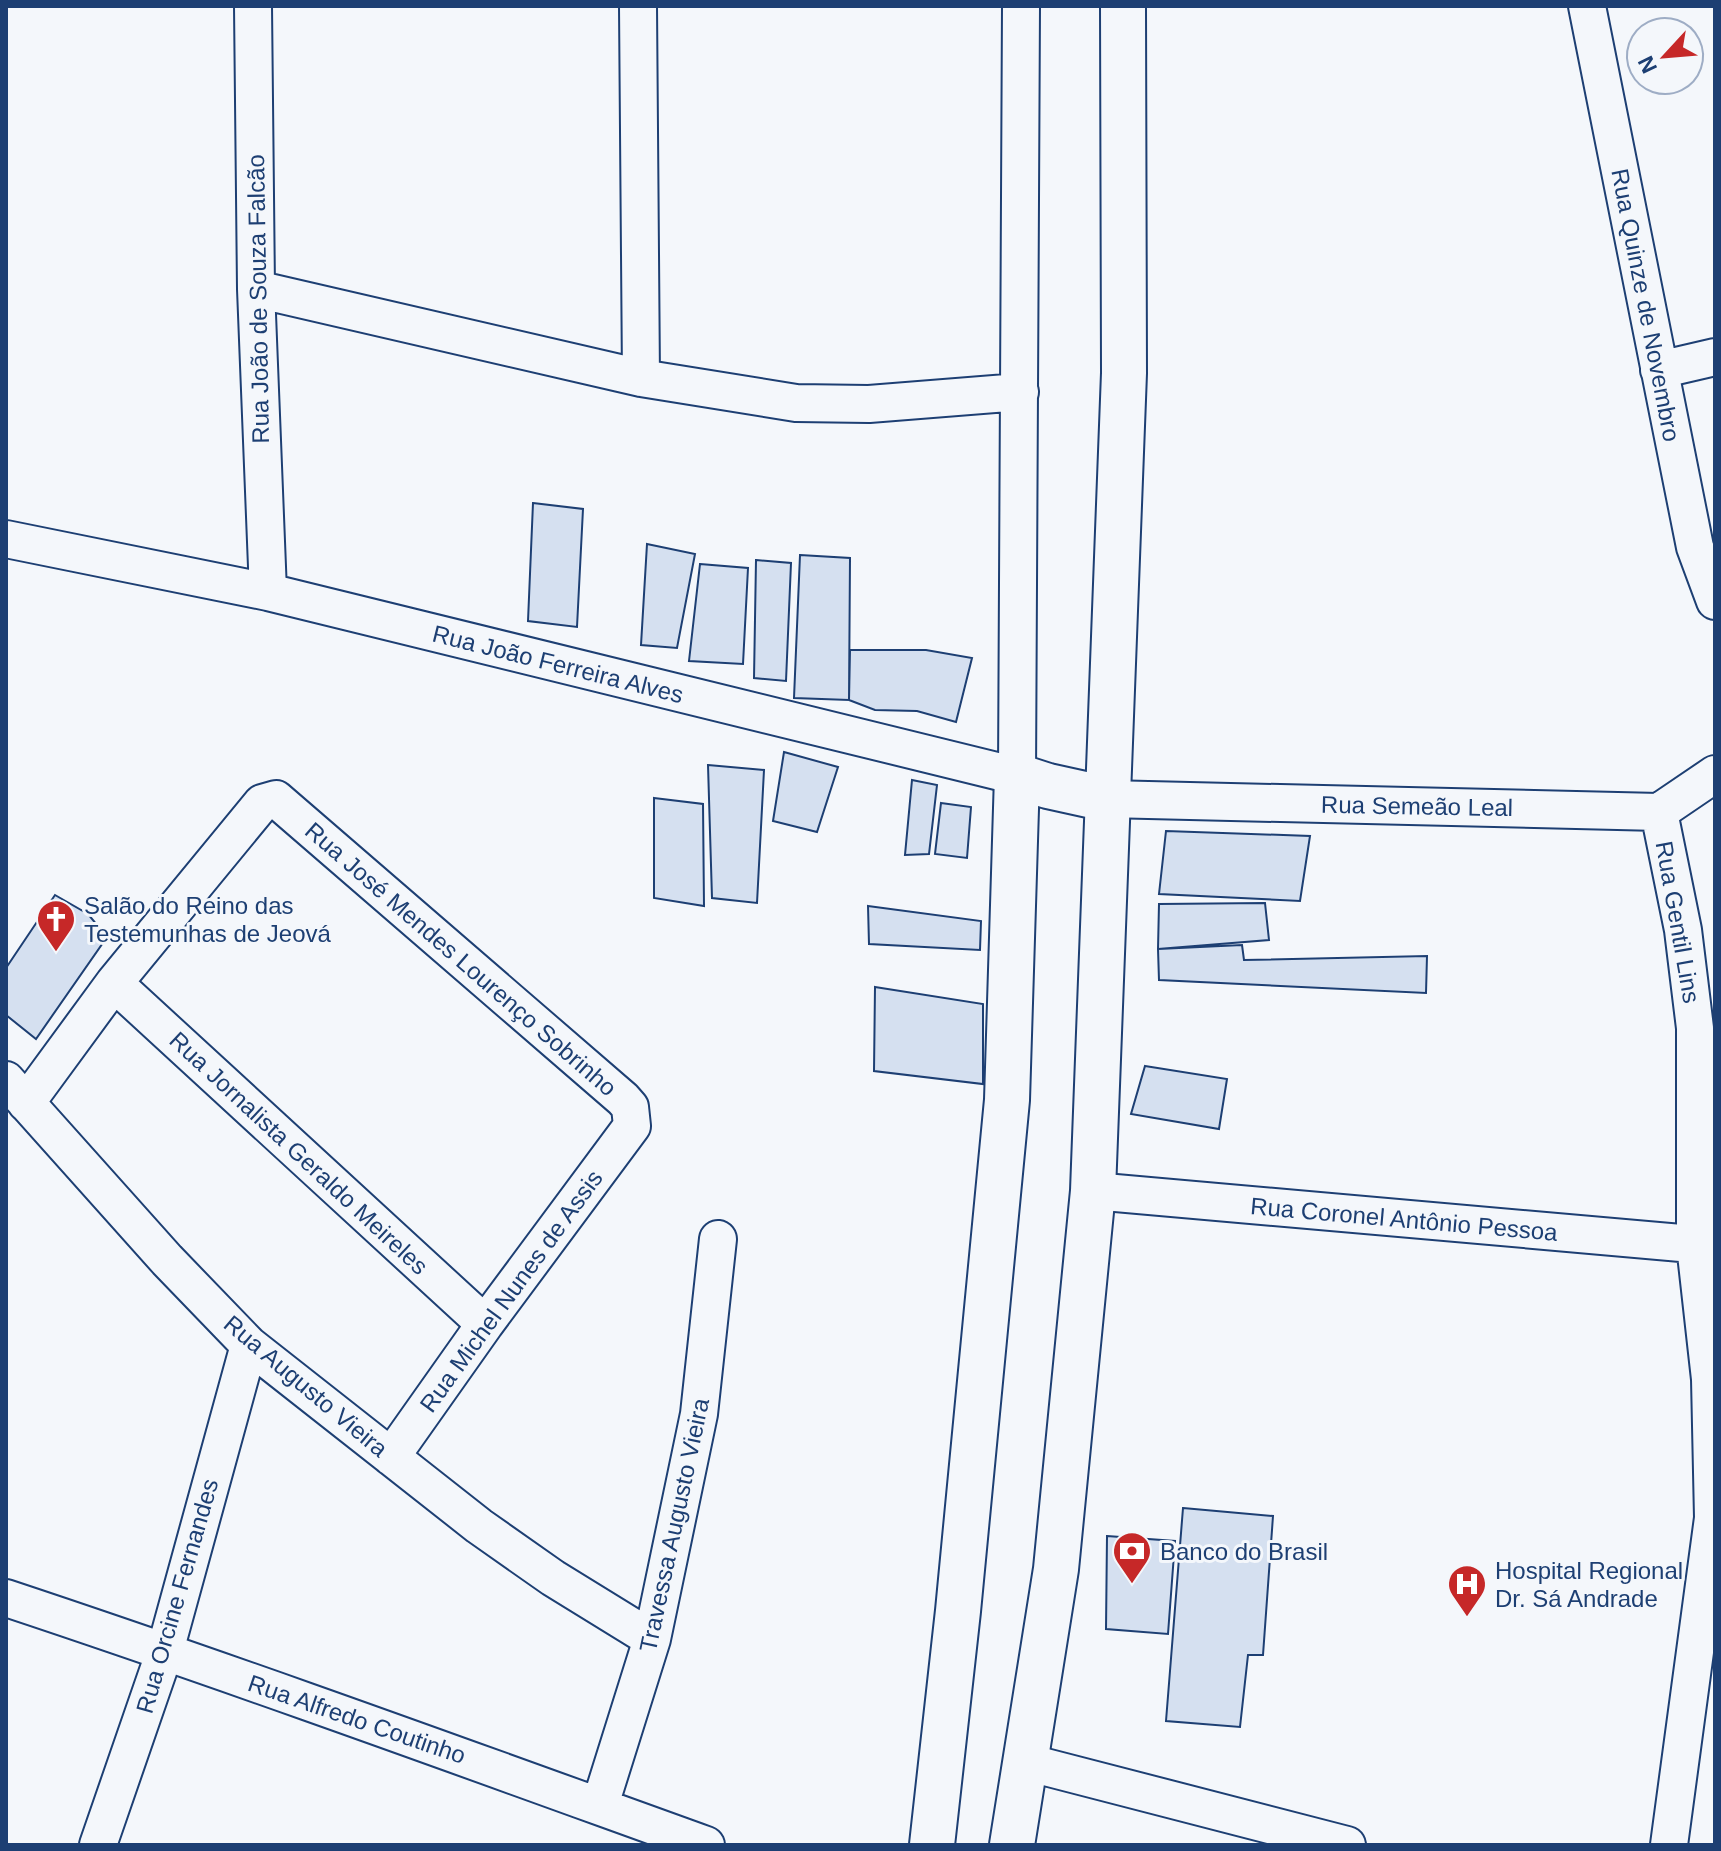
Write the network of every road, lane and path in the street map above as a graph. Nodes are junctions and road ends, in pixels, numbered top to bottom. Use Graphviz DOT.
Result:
graph roads {
  1 [pos="253,6"];
  2 [pos="638,6"];
  3 [pos="1021,6"];
  4 [pos="1123,6"];
  5 [pos="1587,6"];
  6 [pos="256,289"];
  7 [pos="1715,357"];
  8 [pos="1659,370"];
  9 [pos="641,378"];
  10 [pos="1020,392"];
  11 [pos="6,539"];
  12 [pos="268,592"];
  13 [pos="1715,601"];
  14 [pos="1715,774"];
  15 [pos="1017,776"];
  16 [pos="1107,799"];
  17 [pos="1659,812"];
  18 [pos="114,983"];
  19 [pos="16,1092"];
  20 [pos="632,1126"];
  21 [pos="1093,1191"];
  22 [pos="718,1239"];
  23 [pos="1705,1246"];
  24 [pos="485,1324"];
  25 [pos="249,1345"];
  26 [pos="391,1457"];
  27 [pos="1714,1518"];
  28 [pos="6,1598"];
  29 [pos="652,1639"];
  30 [pos="165,1651"];
  31 [pos="1026,1762"];
  32 [pos="600,1805"];
  33 [pos="689,1842"];
  34 [pos="98,1845"];
  35 [pos="932,1845"];
  36 [pos="1012,1845"];
  37 [pos="1347,1845"];
  38 [pos="1669,1845"];
  1 -- 6 [label="street, Rua João de Souza Falcão"];
  2 -- 9 [label="street"];
  3 -- 10 [label="street"];
  4 -- 16 [label="main road"];
  5 -- 8 [label="street, Rua Quinze de Novembro"];
  6 -- 9 [label="street"];
  6 -- 12 [label="street, Rua João de Souza Falcão"];
  7 -- 8 [label="street"];
  8 -- 13 [label="street, Rua Quinze de Novembro"];
  9 -- 10 [label="street"];
  10 -- 15 [label="street"];
  11 -- 12 [label="street, Rua João Ferreira Alves"];
  12 -- 15 [label="street, Rua João Ferreira Alves"];
  14 -- 17 [label="street"];
  15 -- 16 [label="main road, Rua João Ferreira Alves"];
  15 -- 35 [label="main road"];
  16 -- 17 [label="street, Rua Semeão Leal"];
  16 -- 21 [label="main road"];
  17 -- 23 [label="street, Rua Gentil Lins"];
  18 -- 19 [label="street"];
  18 -- 20 [label="street, Rua José Mendes Lourenço Sobrinho"];
  18 -- 24 [label="street, Rua Jornalista Geraldo Meireles"];
  19 -- 25 [label="street, Rua Augusto Vieira"];
  20 -- 24 [label="street, Rua Michel Nunes de Assis"];
  21 -- 23 [label="street, Rua Coronel Antônio Pessoa"];
  21 -- 31 [label="main road"];
  22 -- 29 [label="street, Travessa Augusto Vieira"];
  23 -- 27 [label="street, Rua Gentil Lins"];
  24 -- 26 [label="street, Rua Michel Nunes de Assis"];
  25 -- 26 [label="street, Rua Augusto Vieira"];
  25 -- 30 [label="street, Rua Orcine Fernandes"];
  26 -- 29 [label="street, Rua Augusto Vieira"];
  27 -- 38 [label="street, Rua Gentil Lins"];
  28 -- 30 [label="street, Rua Alfredo Coutinho"];
  29 -- 32 [label="street, Travessa Augusto Vieira"];
  30 -- 32 [label="street, Rua Alfredo Coutinho"];
  30 -- 34 [label="street, Rua Orcine Fernandes"];
  31 -- 36 [label="main road"];
  31 -- 37 [label="street"];
  32 -- 33 [label="street, Rua Alfredo Coutinho"];
}
